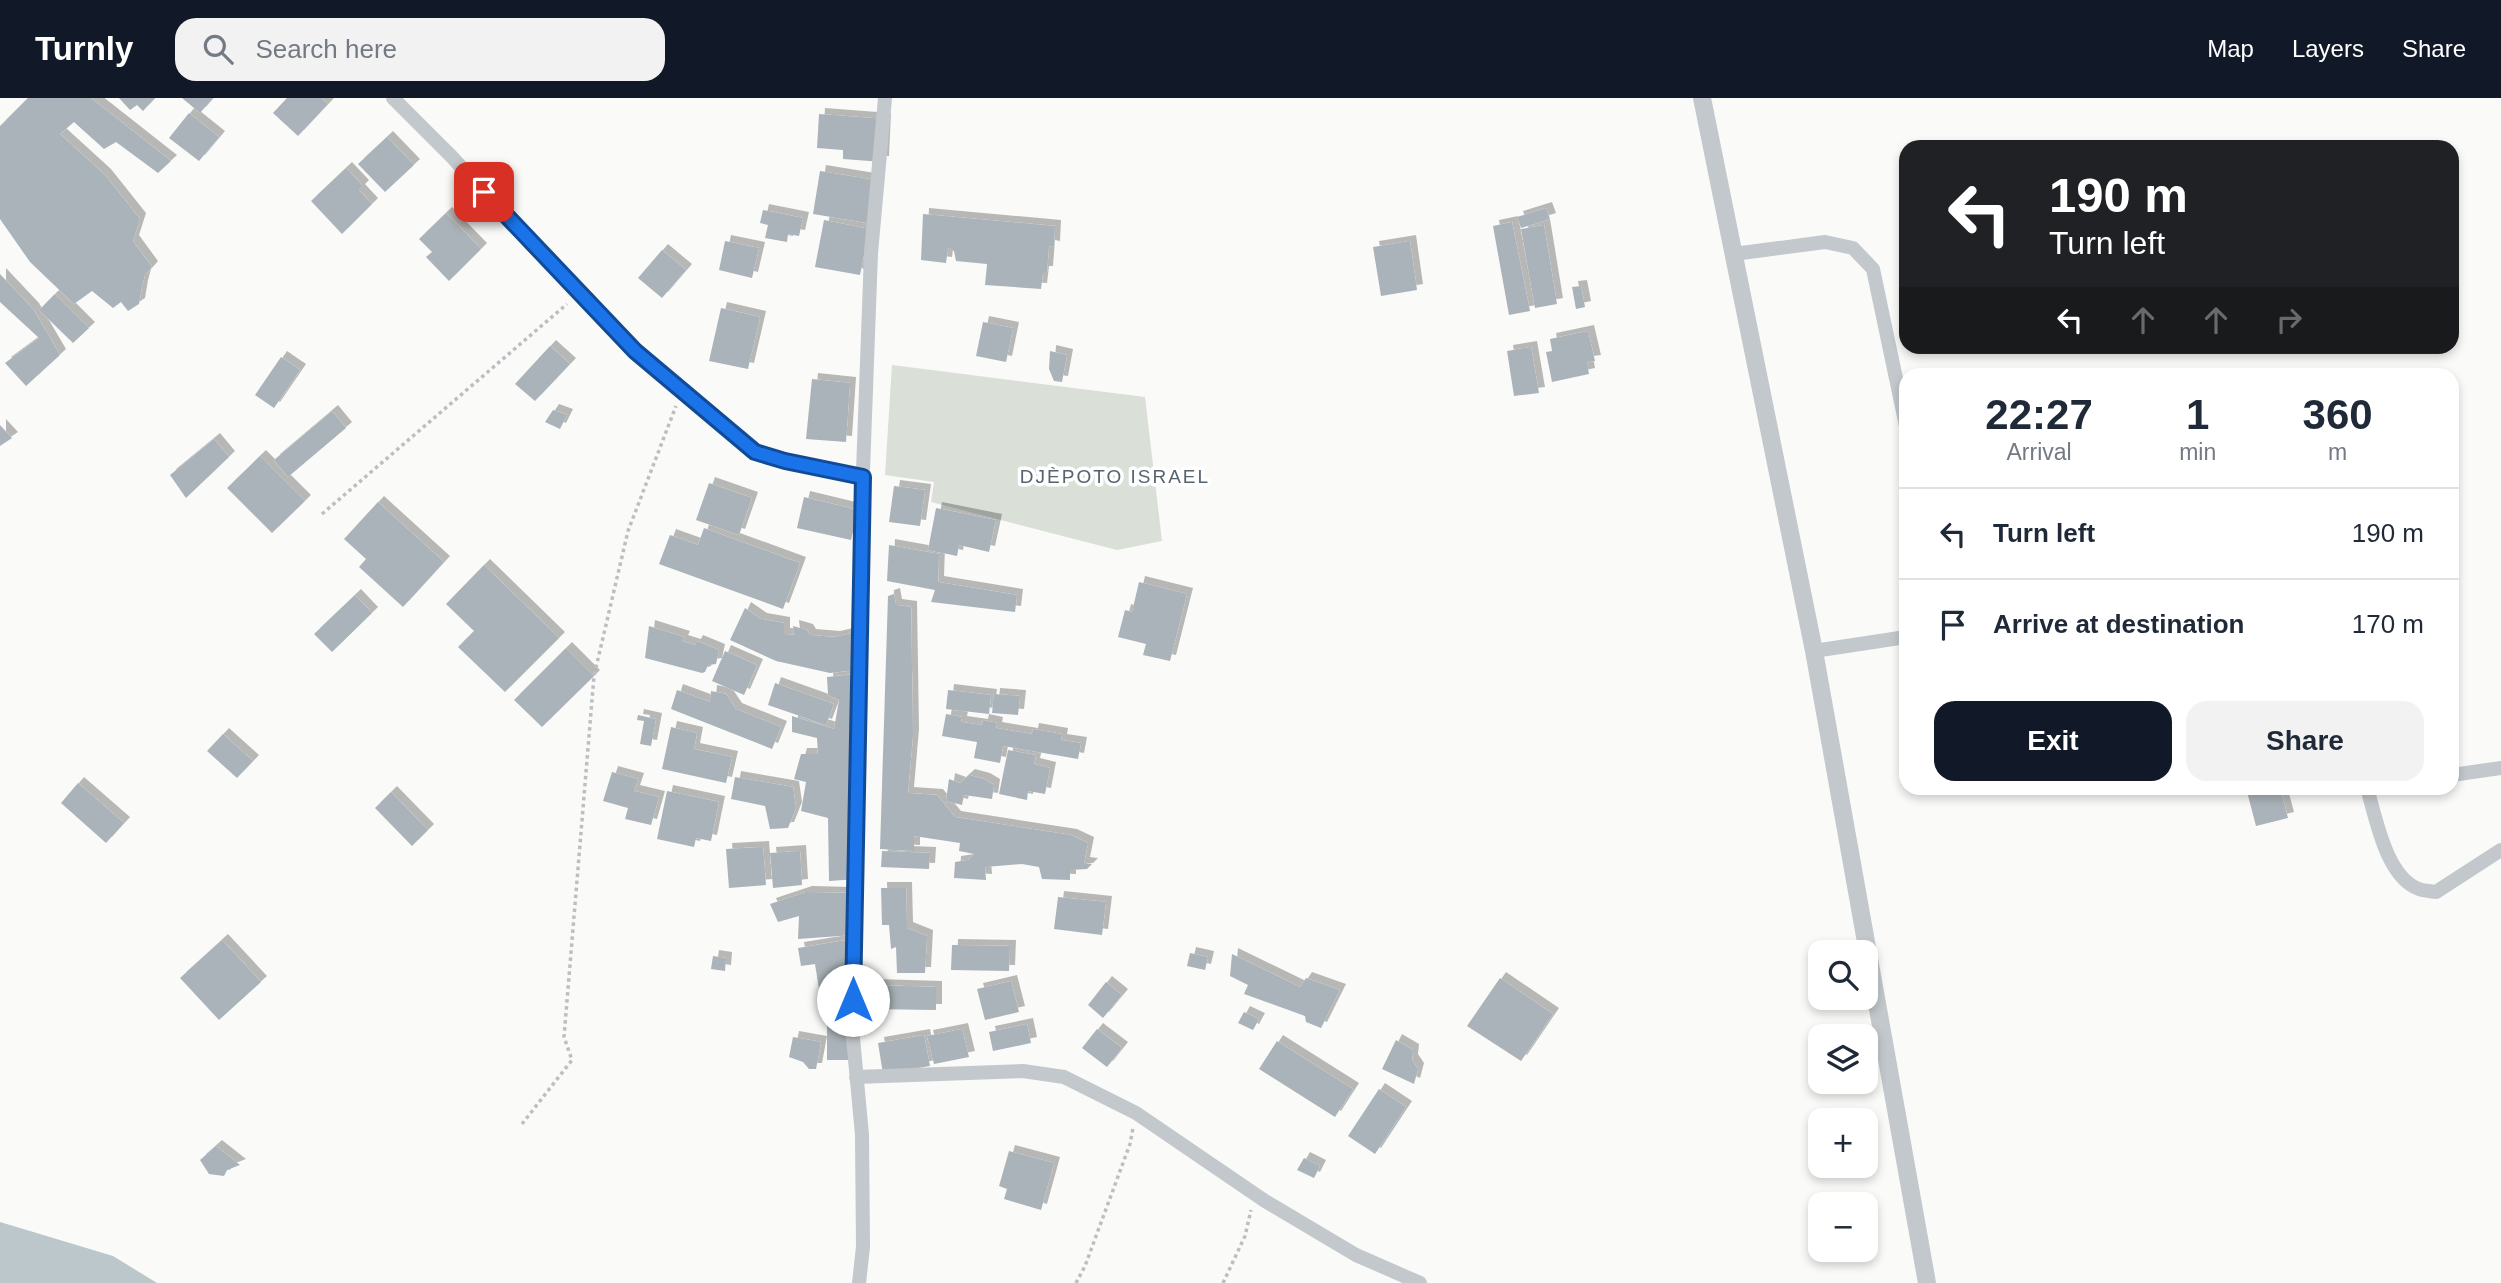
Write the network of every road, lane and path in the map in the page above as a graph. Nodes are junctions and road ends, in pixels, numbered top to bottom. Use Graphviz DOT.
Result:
graph roads {
  1 [pos="393,98"];
  2 [pos="885,98"];
  3 [pos="1702,98"];
  4 [pos="1734,254"];
  5 [pos="579,294"];
  6 [pos="682,391"];
  7 [pos="1899,393"];
  8 [pos="863,477"];
  9 [pos="322,514"];
  10 [pos="1899,638"];
  11 [pos="1814,651"];
  12 [pos="2501,768"];
  13 [pos="2459,774"];
  14 [pos="2370,795"];
  15 [pos="2501,849"];
  16 [pos="856,1077"];
  17 [pos="1136,1112"];
  18 [pos="522,1124"];
  19 [pos="1255,1194"];
  20 [pos="859,1283"];
  21 [pos="1076,1283"];
  22 [pos="1223,1283"];
  23 [pos="1420,1283"];
  24 [pos="1927,1283"];
  1 -- 5 [label="street"];
  2 -- 8 [label="street"];
  3 -- 4 [label="street"];
  4 -- 7 [label="street"];
  4 -- 11 [label="street"];
  5 -- 6 [label="street"];
  5 -- 9 [label="path"];
  6 -- 8 [label="street"];
  6 -- 18 [label="path"];
  8 -- 16 [label="street"];
  10 -- 11 [label="street"];
  11 -- 24 [label="street"];
  12 -- 13 [label="street"];
  14 -- 15 [label="street"];
  16 -- 17 [label="street"];
  16 -- 20 [label="street"];
  17 -- 19 [label="street"];
  17 -- 21 [label="path"];
  19 -- 22 [label="path"];
  19 -- 23 [label="street"];
}
